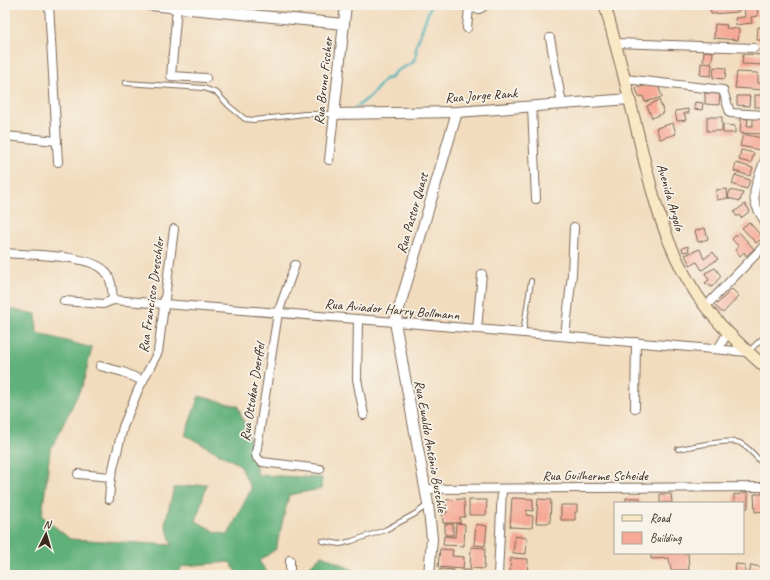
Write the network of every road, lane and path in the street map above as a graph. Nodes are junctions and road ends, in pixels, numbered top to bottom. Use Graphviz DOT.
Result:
graph roads {
  1 [pos="49,5"];
  2 [pos="150,5"];
  3 [pos="346,5"];
  4 [pos="485,5"];
  5 [pos="605,5"];
  6 [pos="171,6"];
  7 [pos="344,24"];
  8 [pos="467,28"];
  9 [pos="550,38"];
  10 [pos="616,43"];
  11 [pos="754,48"];
  12 [pos="171,76"];
  13 [pos="206,78"];
  14 [pos="625,79"];
  15 [pos="125,83"];
  16 [pos="170,86"];
  17 [pos="630,99"];
  18 [pos="562,104"];
  19 [pos="532,106"];
  20 [pos="456,112"];
  21 [pos="334,114"];
  22 [pos="765,115"];
  23 [pos="5,136"];
  24 [pos="57,141"];
  25 [pos="765,159"];
  26 [pos="329,160"];
  27 [pos="58,162"];
  28 [pos="536,199"];
  29 [pos="765,222"];
  30 [pos="574,227"];
  31 [pos="174,229"];
  32 [pos="765,245"];
  33 [pos="5,253"];
  34 [pos="295,265"];
  35 [pos="482,274"];
  36 [pos="532,281"];
  37 [pos="113,300"];
  38 [pos="64,301"];
  39 [pos="164,305"];
  40 [pos="706,306"];
  41 [pos="278,313"];
  42 [pos="358,319"];
  43 [pos="395,322"];
  44 [pos="477,329"];
  45 [pos="728,332"];
  46 [pos="523,333"];
  47 [pos="565,336"];
  48 [pos="765,336"];
  49 [pos="636,342"];
  50 [pos="718,349"];
  51 [pos="748,352"];
  52 [pos="100,366"];
  53 [pos="765,367"];
  54 [pos="142,381"];
  55 [pos="635,408"];
  56 [pos="364,415"];
  57 [pos="678,449"];
  58 [pos="765,467"];
  59 [pos="320,470"];
  60 [pos="78,474"];
  61 [pos="111,477"];
  62 [pos="765,487"];
  63 [pos="426,489"];
  64 [pos="502,489"];
  65 [pos="109,499"];
  66 [pos="428,504"];
  67 [pos="322,541"];
  68 [pos="290,560"];
  69 [pos="290,575"];
  70 [pos="429,575"];
  71 [pos="498,575"];
  1 -- 24 [label="street"];
  2 -- 6 [label="street"];
  3 -- 7 [label="street, Rua Bruno Fischer"];
  4 -- 8 [label="street"];
  5 -- 10 [label="main road, Avenida Argolo"];
  6 -- 7 [label="street"];
  6 -- 12 [label="street"];
  7 -- 21 [label="street, Rua Bruno Fischer"];
  9 -- 18 [label="street"];
  10 -- 11 [label="street"];
  10 -- 14 [label="main road, Avenida Argolo"];
  12 -- 13 [label="street"];
  12 -- 16 [label="lane"];
  14 -- 17 [label="main road, Avenida Argolo"];
  14 -- 22 [label="street"];
  15 -- 16 [label="lane"];
  16 -- 21 [label="lane"];
  17 -- 18 [label="street, Rua Jorge Rank"];
  17 -- 40 [label="main road, Avenida Argolo"];
  18 -- 19 [label="street, Rua Jorge Rank"];
  19 -- 20 [label="street, Rua Jorge Rank"];
  19 -- 28 [label="street"];
  20 -- 21 [label="street, Rua Jorge Rank"];
  20 -- 43 [label="street, Rua Pastor Quast"];
  21 -- 26 [label="street, Rua Bruno Fischer"];
  23 -- 24 [label="street"];
  24 -- 27 [label="street"];
  25 -- 29 [label="street"];
  30 -- 47 [label="street"];
  31 -- 39 [label="street, Rua Francisco Dreschler"];
  32 -- 40 [label="street"];
  33 -- 37 [label="street"];
  34 -- 41 [label="street"];
  35 -- 44 [label="street"];
  36 -- 46 [label="lane"];
  37 -- 38 [label="street, Rua Aviador Harry Bollmann"];
  37 -- 39 [label="street, Rua Aviador Harry Bollmann"];
  39 -- 41 [label="street, Rua Aviador Harry Bollmann"];
  39 -- 54 [label="street, Rua Francisco Dreschler"];
  40 -- 45 [label="main road, Avenida Argolo"];
  41 -- 42 [label="street, Rua Aviador Harry Bollmann"];
  41 -- 59 [label="street, Rua Ottokar Doerffel"];
  42 -- 43 [label="street, Rua Aviador Harry Bollmann"];
  42 -- 56 [label="street"];
  43 -- 44 [label="street, Rua Aviador Harry Bollmann"];
  43 -- 63 [label="street, Rua Ewaldo Antônio Buschle"];
  44 -- 46 [label="street, Rua Aviador Harry Bollmann"];
  45 -- 50 [label="street"];
  45 -- 51 [label="main road, Avenida Argolo"];
  46 -- 47 [label="street, Rua Aviador Harry Bollmann"];
  47 -- 49 [label="street, Rua Aviador Harry Bollmann"];
  48 -- 51 [label="lane"];
  49 -- 50 [label="street, Rua Aviador Harry Bollmann"];
  49 -- 55 [label="street"];
  50 -- 51 [label="street, Rua Aviador Harry Bollmann"];
  51 -- 53 [label="main road, Avenida Argolo"];
  52 -- 54 [label="street"];
  54 -- 61 [label="street, Rua Francisco Dreschler"];
  57 -- 58 [label="lane"];
  60 -- 61 [label="street"];
  61 -- 65 [label="street, Rua Francisco Dreschler"];
  62 -- 64 [label="street, Rua Guilherme Scheide"];
  63 -- 64 [label="street, Rua Guilherme Scheide"];
  63 -- 66 [label="street, Rua Ewaldo Antônio Buschle"];
  64 -- 71 [label="street"];
  66 -- 67 [label="lane"];
  66 -- 70 [label="street, Rua Ewaldo Antônio Buschle"];
  68 -- 69 [label="street"];
}
